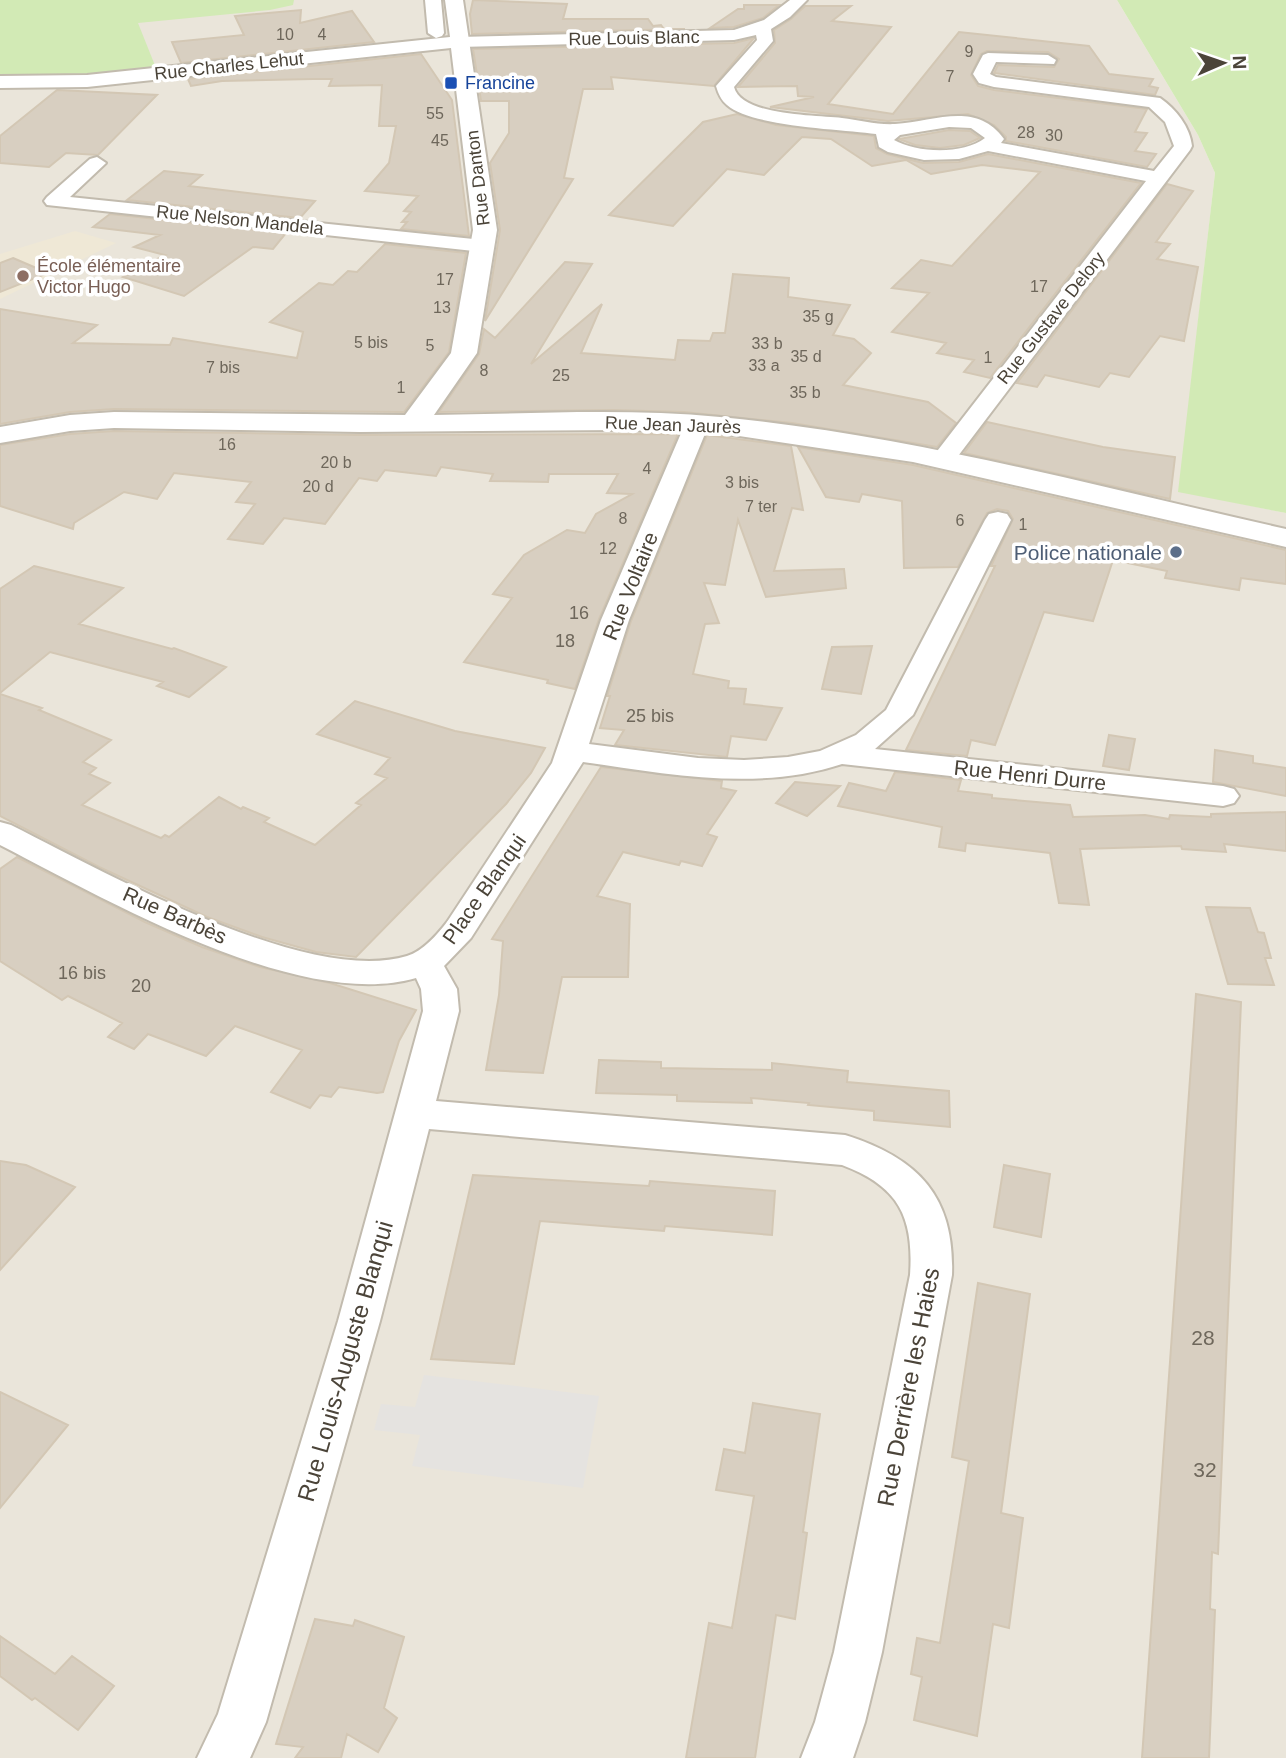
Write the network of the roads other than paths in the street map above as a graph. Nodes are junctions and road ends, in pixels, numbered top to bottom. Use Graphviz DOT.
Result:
graph roads {
  1 [pos="433,0"];
  2 [pos="454,0"];
  3 [pos="799,0"];
  4 [pos="763,29"];
  5 [pos="436,33"];
  6 [pos="459,42"];
  7 [pos="1048,60"];
  8 [pos="0,82"];
  9 [pos="895,130"];
  10 [pos="997,148"];
  11 [pos="97,163"];
  12 [pos="1159,178"];
  13 [pos="483,246"];
  14 [pos="414,424"];
  15 [pos="697,424"];
  16 [pos="0,435"];
  17 [pos="943,459"];
  18 [pos="998,520"];
  19 [pos="1286,538"];
  20 [pos="572,751"];
  21 [pos="837,754"];
  22 [pos="1223,796"];
  23 [pos="0,832"];
  24 [pos="425,962"];
  25 [pos="359,975"];
  26 [pos="414,1114"];
  27 [pos="223,1758"];
  28 [pos="827,1758"];
  1 -- 5 [label="street"];
  2 -- 6 [label="street, Rue Danton"];
  3 -- 4 [label="street, Rue Louis Blanc"];
  4 -- 6 [label="street, Rue Louis Blanc"];
  4 -- 9 [label="street"];
  6 -- 8 [label="street, Rue Charles Lehut"];
  6 -- 13 [label="street, Rue Danton"];
  7 -- 12 [label="street, Rue Gustave Delory"];
  9 -- 10 [label="street"];
  9 -- 10 [label="street"];
  10 -- 12 [label="street"];
  11 -- 13 [label="street, Rue Nelson Mandela"];
  12 -- 17 [label="street, Rue Gustave Delory"];
  13 -- 14 [label="street, Rue Danton"];
  14 -- 15 [label="street, Rue Jean Jaurès"];
  14 -- 16 [label="street, Rue Jean Jaurès"];
  15 -- 17 [label="street, Rue Jean Jaurès"];
  15 -- 20 [label="street, Rue Voltaire"];
  17 -- 19 [label="street, Rue Jean Jaurès"];
  18 -- 21 [label="street, Rue Henri Durre"];
  20 -- 21 [label="street, Rue Henri Durre"];
  20 -- 24 [label="street, Place Blanqui"];
  21 -- 22 [label="street, Rue Henri Durre"];
  23 -- 25 [label="street, Rue Barbès"];
  24 -- 25 [label="street, Place Blanqui"];
  24 -- 26 [label="street, Rue Louis-Auguste Blanqui"];
  26 -- 27 [label="street, Rue Louis-Auguste Blanqui"];
  26 -- 28 [label="street, Rue Derrière les Haies"];
}
